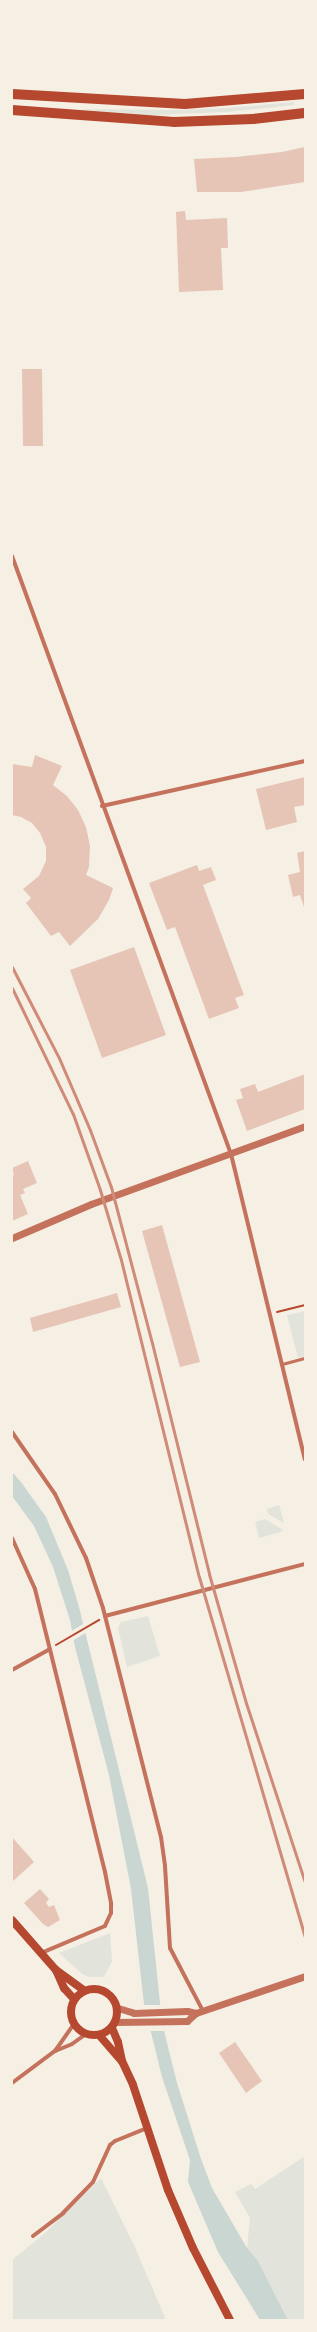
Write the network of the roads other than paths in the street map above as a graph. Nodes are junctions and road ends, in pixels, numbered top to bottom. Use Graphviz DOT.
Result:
graph roads {
  1 [pos="12,94"];
  2 [pos="305,94"];
  3 [pos="12,110"];
  4 [pos="305,113"];
  5 [pos="12,556"];
  6 [pos="305,761"];
  7 [pos="102,806"];
  8 [pos="305,1126"];
  9 [pos="231,1154"];
  10 [pos="12,1238"];
  11 [pos="305,1358"];
  12 [pos="282,1364"];
  13 [pos="12,1432"];
  14 [pos="305,1459"];
  15 [pos="12,1538"];
  16 [pos="305,1564"];
  17 [pos="105,1616"];
  18 [pos="50,1649"];
  19 [pos="12,1670"];
  20 [pos="12,1920"];
  21 [pos="41,1954"];
  22 [pos="56,1970"];
  23 [pos="305,1976"];
  24 [pos="84,1990"];
  25 [pos="74,1999"];
  26 [pos="118,2008"];
  27 [pos="204,2011"];
  28 [pos="196,2013"];
  29 [pos="74,2024"];
  30 [pos="114,2025"];
  31 [pos="86,2034"];
  32 [pos="99,2035"];
  33 [pos="55,2051"];
  34 [pos="122,2061"];
  35 [pos="12,2083"];
  36 [pos="147,2128"];
  37 [pos="33,2236"];
  38 [pos="230,2320"];
  1 -- 2 [label="main road"];
  3 -- 4 [label="main road"];
  5 -- 7 [label="street"];
  6 -- 7 [label="street"];
  7 -- 9 [label="street"];
  8 -- 9 [label="street"];
  9 -- 10 [label="street"];
  9 -- 12 [label="street"];
  11 -- 12 [label="lane"];
  12 -- 14 [label="street"];
  13 -- 17 [label="street"];
  15 -- 18 [label="street"];
  16 -- 17 [label="street"];
  17 -- 27 [label="street"];
  18 -- 19 [label="street"];
  18 -- 21 [label="street"];
  20 -- 21 [label="main road"];
  21 -- 22 [label="main road"];
  22 -- 24 [label="main road"];
  22 -- 25 [label="main road"];
  23 -- 27 [label="street"];
  24 -- 25 [label="main road"];
  24 -- 26 [label="main road"];
  25 -- 29 [label="main road"];
  26 -- 28 [label="street"];
  26 -- 30 [label="main road"];
  27 -- 28 [label="street"];
  28 -- 30 [label="street"];
  29 -- 31 [label="main road"];
  29 -- 33 [label="street"];
  30 -- 32 [label="main road"];
  30 -- 34 [label="main road"];
  31 -- 32 [label="main road"];
  31 -- 33 [label="street"];
  32 -- 34 [label="main road"];
  33 -- 35 [label="street"];
  34 -- 36 [label="main road"];
  36 -- 37 [label="street"];
  36 -- 38 [label="main road"];
}
